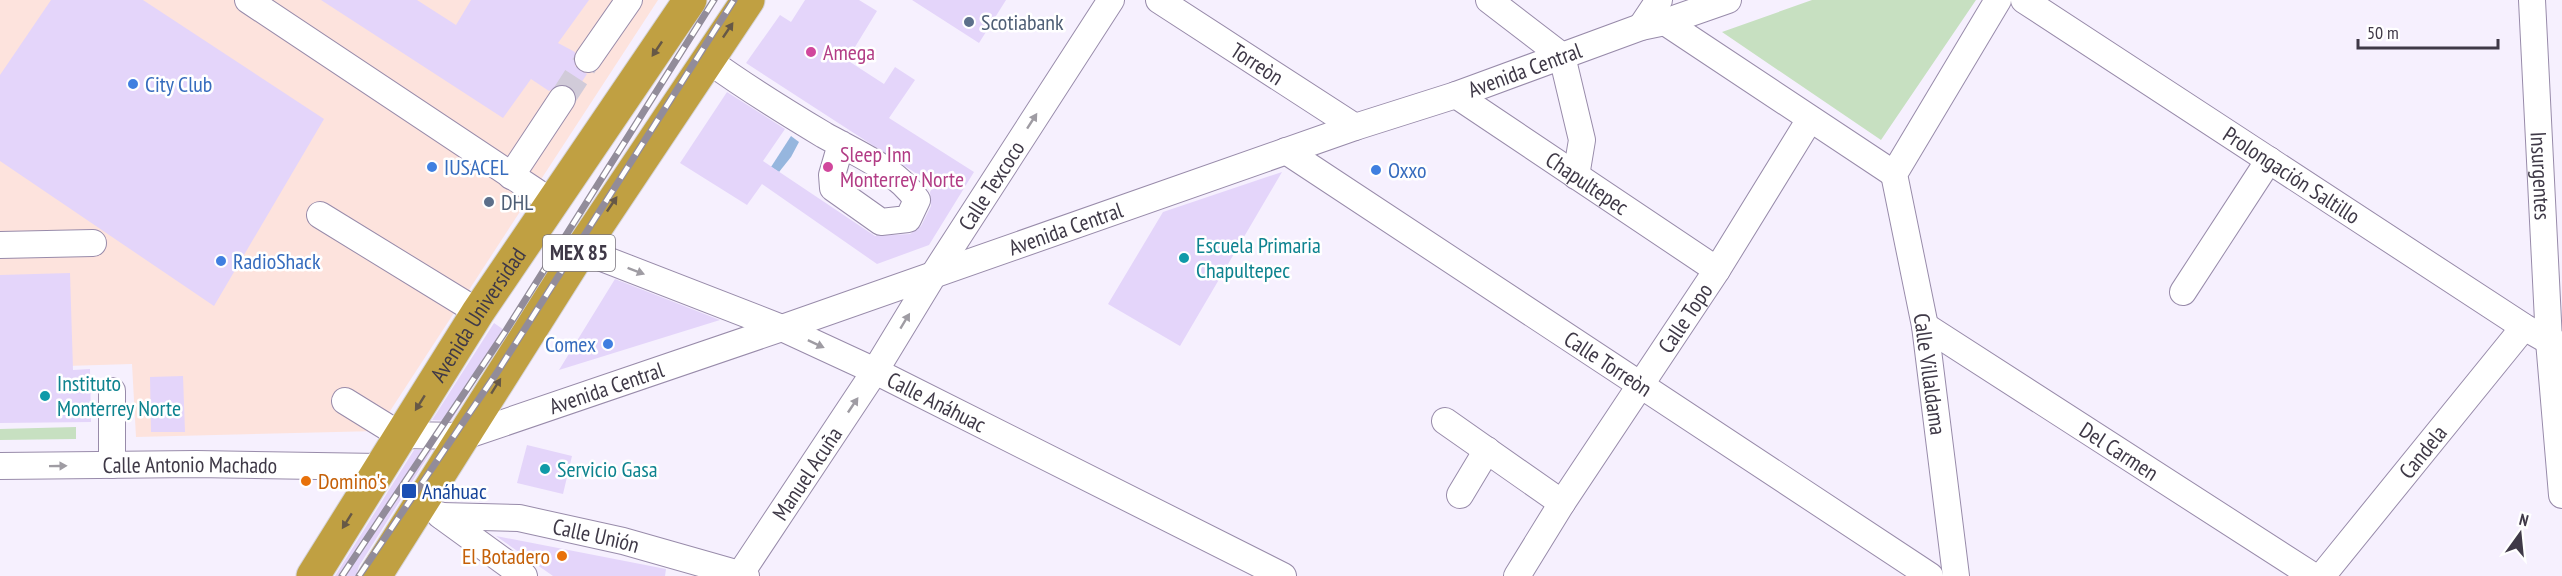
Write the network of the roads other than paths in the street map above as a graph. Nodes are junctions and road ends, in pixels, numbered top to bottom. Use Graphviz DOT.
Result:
graph roads {
  1 [pos="248,0"];
  2 [pos="629,0"];
  3 [pos="690,0"];
  4 [pos="748,0"];
  5 [pos="1111,0"];
  6 [pos="1159,0"];
  7 [pos="1489,0"];
  8 [pos="1728,0"];
  9 [pos="1998,0"];
  10 [pos="2024,0"];
  11 [pos="2532,0"];
  12 [pos="1655,17"];
  13 [pos="1562,56"];
  14 [pos="588,59"];
  15 [pos="708,60"];
  16 [pos="1456,95"];
  17 [pos="562,99"];
  18 [pos="1810,119"];
  19 [pos="1355,127"];
  20 [pos="841,144"];
  21 [pos="1286,151"];
  22 [pos="2551,151"];
  23 [pos="2269,160"];
  24 [pos="1894,174"];
  25 [pos="511,176"];
  26 [pos="1576,176"];
  27 [pos="553,203"];
  28 [pos="320,215"];
  29 [pos="93,243"];
  30 [pos="0,245"];
  31 [pos="581,250"];
  32 [pos="1717,270"];
  33 [pos="934,274"];
  34 [pos="2183,292"];
  35 [pos="478,312"];
  36 [pos="1924,326"];
  37 [pos="2524,327"];
  38 [pos="782,328"];
  39 [pos="2556,343"];
  40 [pos="875,371"];
  41 [pos="1641,385"];
  42 [pos="112,391"];
  43 [pos="345,401"];
  44 [pos="1445,421"];
  45 [pos="400,435"];
  46 [pos="465,436"];
  47 [pos="1487,450"];
  48 [pos="112,465"];
  49 [pos="0,466"];
  50 [pos="380,467"];
  51 [pos="1460,495"];
  52 [pos="2562,495"];
  53 [pos="1562,502"];
  54 [pos="432,509"];
  55 [pos="742,575"];
  56 [pos="313,576"];
  57 [pos="375,576"];
  58 [pos="524,576"];
  59 [pos="1283,576"];
  60 [pos="1517,576"];
  61 [pos="1930,576"];
  62 [pos="1956,576"];
  63 [pos="2313,576"];
  64 [pos="2322,576"];
  1 -- 25 [label="street"];
  2 -- 14 [label="street"];
  3 -- 27 [label="highway, Avenida Universidad / MEX 85, one-way"];
  15 -- 4 [label="highway, MEX 85, one-way"];
  33 -- 5 [label="street, Calle Texcoco, one-way"];
  6 -- 19 [label="street, Torreòn"];
  7 -- 13 [label="street"];
  8 -- 12 [label="street, Avenida Central"];
  9 -- 24 [label="street"];
  10 -- 23 [label="street, Prolongación Saltillo"];
  11 -- 22 [label="street, Insurgentes"];
  12 -- 13 [label="street, Avenida Central"];
  12 -- 18 [label="street"];
  13 -- 16 [label="street, Avenida Central"];
  13 -- 26 [label="street"];
  15 -- 20 [label="street"];
  31 -- 15 [label="highway, MEX 85, one-way"];
  16 -- 19 [label="street, Avenida Central"];
  16 -- 26 [label="street, Chapultepec"];
  17 -- 25 [label="street"];
  18 -- 24 [label="street"];
  18 -- 32 [label="street, Calle Topo"];
  19 -- 21 [label="street, Avenida Central"];
  21 -- 33 [label="street, Avenida Central"];
  21 -- 41 [label="street, Calle Torreòn"];
  22 -- 39 [label="street, Insurgentes"];
  23 -- 34 [label="street"];
  23 -- 37 [label="street, Prolongación Saltillo"];
  24 -- 36 [label="street, Calle Villaldama"];
  25 -- 27 [label="street"];
  26 -- 32 [label="street, Chapultepec"];
  27 -- 35 [label="highway, Avenida Universidad / MEX 85"];
  28 -- 35 [label="street"];
  29 -- 30 [label="street"];
  31 -- 38 [label="street, Calle Anáhuac, one-way"];
  46 -- 31 [label="highway, MEX 85, one-way"];
  32 -- 41 [label="street, Calle Topo"];
  33 -- 38 [label="street, Avenida Central"];
  40 -- 33 [label="street, Calle Texcoco, one-way"];
  35 -- 45 [label="highway, Avenida Universidad / MEX 85, one-way"];
  36 -- 62 [label="street, Calle Villaldama"];
  36 -- 63 [label="street, Del Carmen"];
  37 -- 39 [label="street, Prolongación Saltillo"];
  37 -- 64 [label="street, Candela"];
  38 -- 40 [label="street, Calle Anáhuac, one-way"];
  38 -- 46 [label="street, Avenida Central"];
  39 -- 52 [label="street, Insurgentes"];
  55 -- 40 [label="street, Manuel Acuña, one-way"];
  40 -- 59 [label="street, Calle Anáhuac"];
  41 -- 53 [label="street, Calle Topo"];
  41 -- 61 [label="street, Calle Torreòn"];
  42 -- 48 [label="street"];
  43 -- 45 [label="street"];
  44 -- 47 [label="street"];
  45 -- 46 [label="street, Avenida Central"];
  45 -- 50 [label="highway, Avenida Universidad / MEX 85"];
  46 -- 54 [label="highway, MEX 85"];
  47 -- 51 [label="street"];
  47 -- 53 [label="street"];
  49 -- 48 [label="street, Calle Antonio Machado, one-way"];
  48 -- 50 [label="street, Calle Antonio Machado"];
  50 -- 56 [label="highway, Avenida Universidad / MEX 85, one-way"];
  53 -- 60 [label="street, Calle Topo"];
  54 -- 55 [label="street, Calle Unión"];
  54 -- 57 [label="highway, MEX 85"];
  54 -- 58 [label="street"];
}
